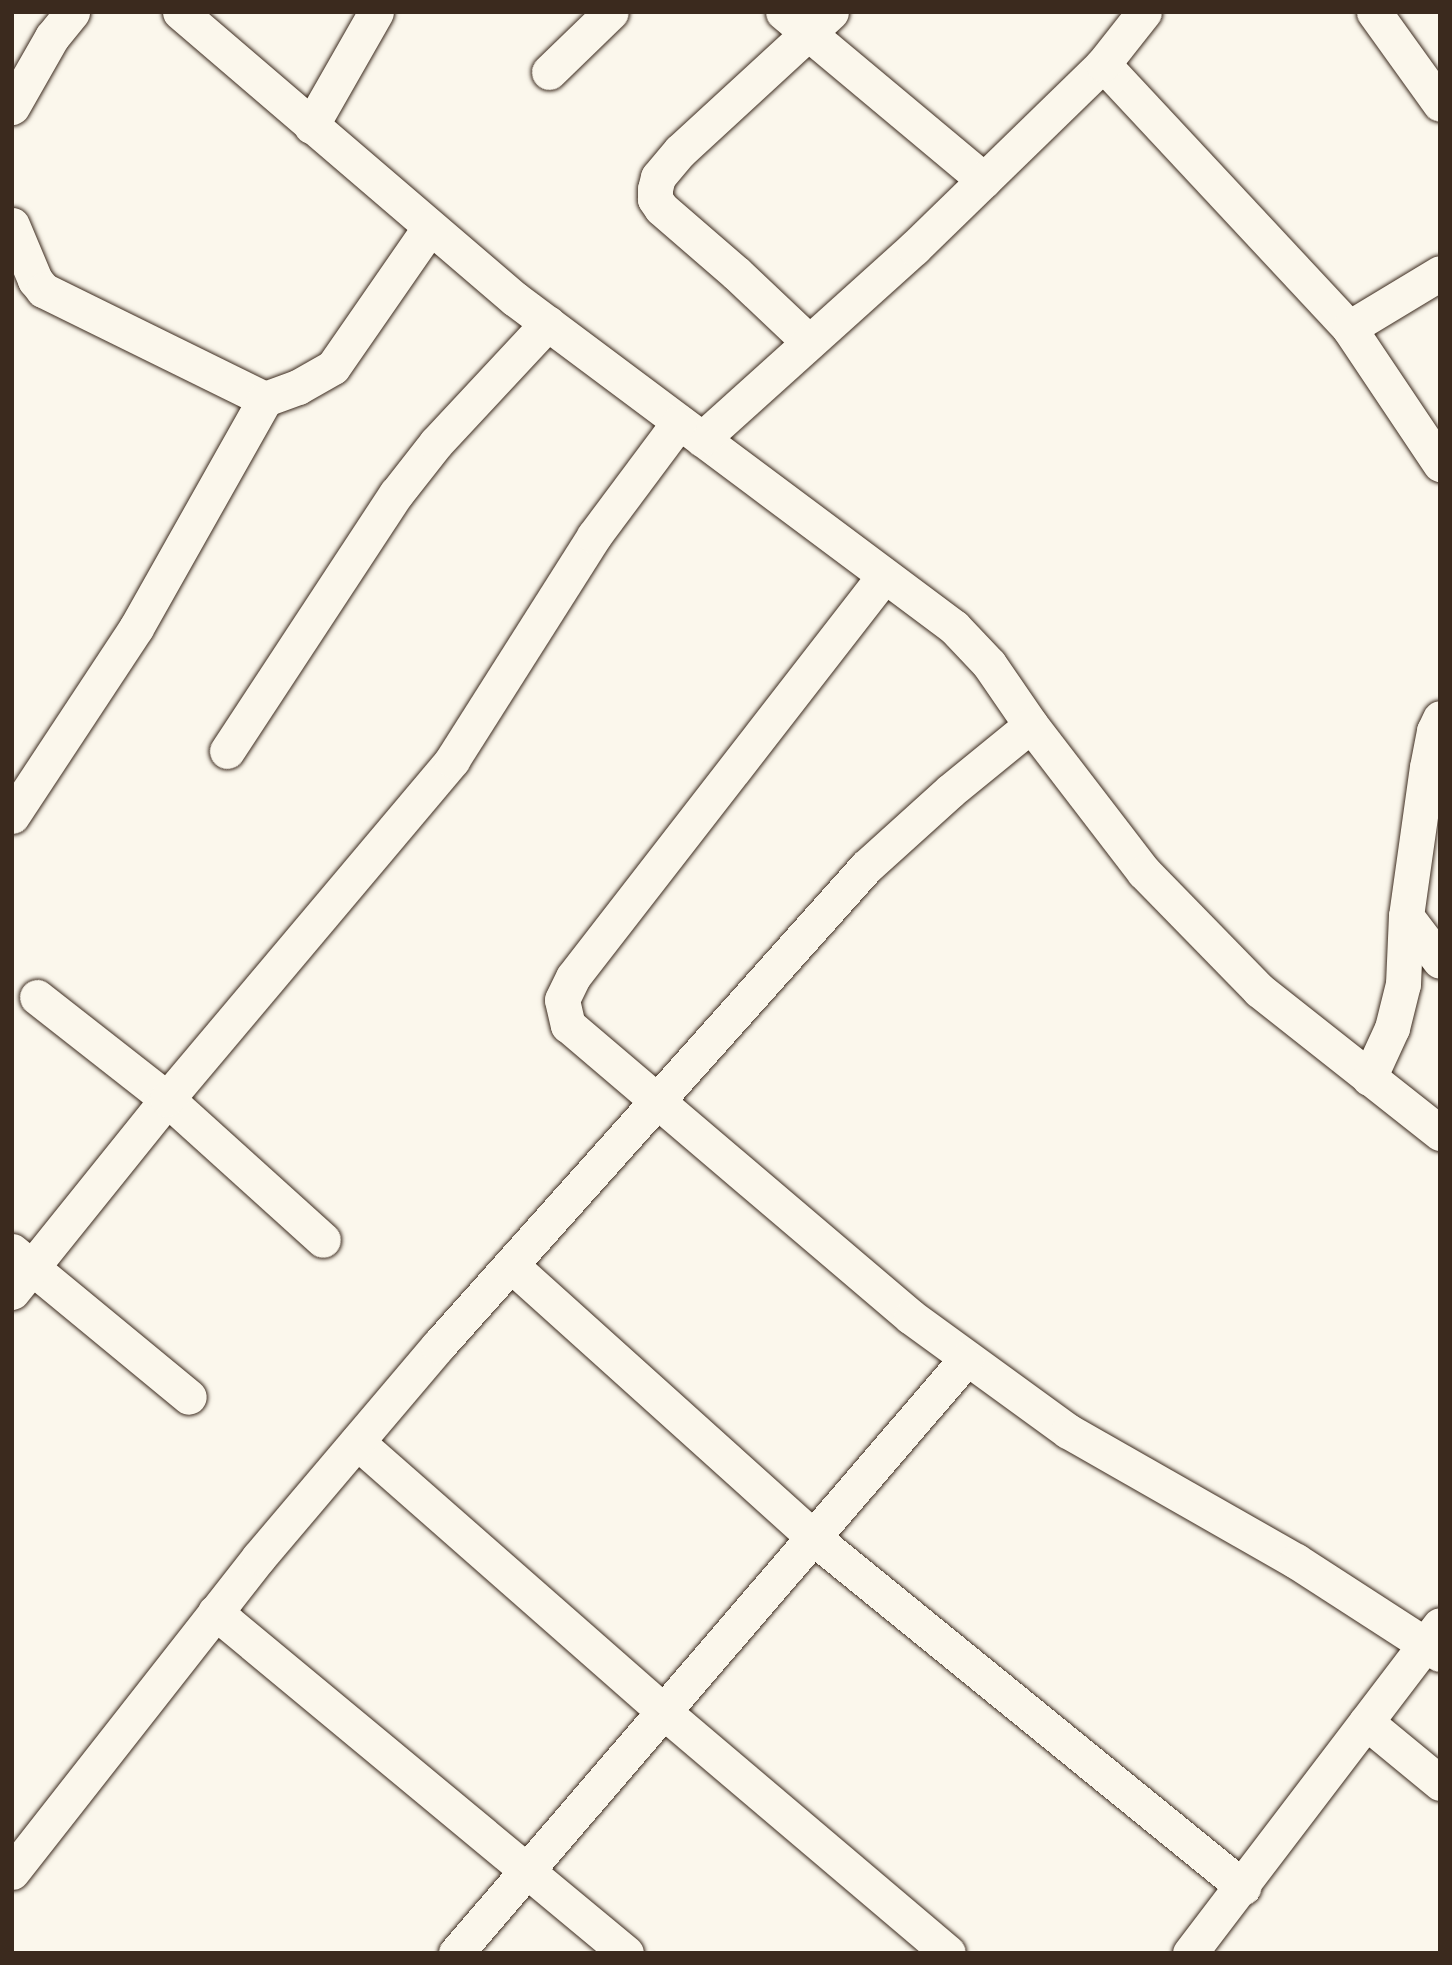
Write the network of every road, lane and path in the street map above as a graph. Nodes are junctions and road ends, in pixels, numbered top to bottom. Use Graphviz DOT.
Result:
graph roads {
  1 [pos="72,12"];
  2 [pos="180,12"];
  3 [pos="376,12"];
  4 [pos="611,12"];
  5 [pos="783,12"];
  6 [pos="1144,12"];
  7 [pos="1374,12"];
  8 [pos="821,23"];
  9 [pos="1103,64"];
  10 [pos="549,72"];
  11 [pos="1440,104"];
  12 [pos="12,107"];
  13 [pos="311,126"];
  14 [pos="984,180"];
  15 [pos="12,225"];
  16 [pos="430,227"];
  17 [pos="1440,273"];
  18 [pos="548,323"];
  19 [pos="1349,328"];
  20 [pos="809,342"];
  21 [pos="265,399"];
  22 [pos="691,431"];
  23 [pos="1440,464"];
  24 [pos="884,576"];
  25 [pos="1440,718"];
  26 [pos="1031,725"];
  27 [pos="227,751"];
  28 [pos="12,816"];
  29 [pos="1418,833"];
  30 [pos="1440,860"];
  31 [pos="1406,916"];
  32 [pos="1440,961"];
  33 [pos="37,997"];
  34 [pos="1369,1077"];
  35 [pos="167,1099"];
  36 [pos="657,1101"];
  37 [pos="1440,1133"];
  38 [pos="323,1240"];
  39 [pos="511,1265"];
  40 [pos="19,1270"];
  41 [pos="967,1358"];
  42 [pos="189,1397"];
  43 [pos="357,1442"];
  44 [pos="815,1539"];
  45 [pos="215,1612"];
  46 [pos="1435,1641"];
  47 [pos="664,1712"];
  48 [pos="1366,1722"];
  49 [pos="1440,1783"];
  50 [pos="527,1870"];
  51 [pos="12,1872"];
  52 [pos="1243,1887"];
  53 [pos="456,1953"];
  54 [pos="626,1953"];
  55 [pos="948,1953"];
  56 [pos="1190,1953"];
  1 -- 12 [label="street"];
  2 -- 13 [label="street"];
  3 -- 13 [label="street"];
  4 -- 10 [label="street"];
  5 -- 8 [label="street"];
  6 -- 9 [label="street"];
  7 -- 11 [label="street"];
  8 -- 14 [label="street"];
  8 -- 20 [label="street"];
  9 -- 14 [label="street"];
  9 -- 19 [label="street"];
  13 -- 16 [label="street"];
  14 -- 20 [label="street"];
  15 -- 21 [label="street"];
  16 -- 18 [label="street"];
  16 -- 21 [label="street"];
  17 -- 19 [label="street"];
  18 -- 22 [label="street"];
  18 -- 27 [label="street"];
  19 -- 23 [label="street"];
  20 -- 22 [label="street"];
  21 -- 28 [label="street"];
  22 -- 24 [label="street"];
  22 -- 35 [label="street"];
  24 -- 26 [label="street"];
  24 -- 36 [label="street"];
  25 -- 29 [label="street"];
  26 -- 34 [label="street"];
  26 -- 36 [label="street"];
  29 -- 30 [label="street"];
  29 -- 31 [label="street"];
  31 -- 32 [label="street"];
  31 -- 34 [label="street"];
  33 -- 35 [label="street"];
  34 -- 37 [label="street"];
  35 -- 38 [label="street"];
  35 -- 40 [label="street"];
  36 -- 39 [label="street"];
  36 -- 41 [label="street"];
  39 -- 43 [label="street"];
  39 -- 44 [label="street"];
  40 -- 42 [label="street"];
  41 -- 44 [label="street"];
  41 -- 46 [label="street"];
  43 -- 45 [label="street"];
  43 -- 47 [label="street"];
  44 -- 47 [label="street"];
  44 -- 52 [label="street"];
  45 -- 50 [label="street"];
  45 -- 51 [label="street"];
  46 -- 48 [label="street"];
  47 -- 50 [label="street"];
  47 -- 55 [label="street"];
  48 -- 49 [label="street"];
  48 -- 52 [label="street"];
  50 -- 53 [label="street"];
  50 -- 54 [label="street"];
  52 -- 56 [label="street"];
}
